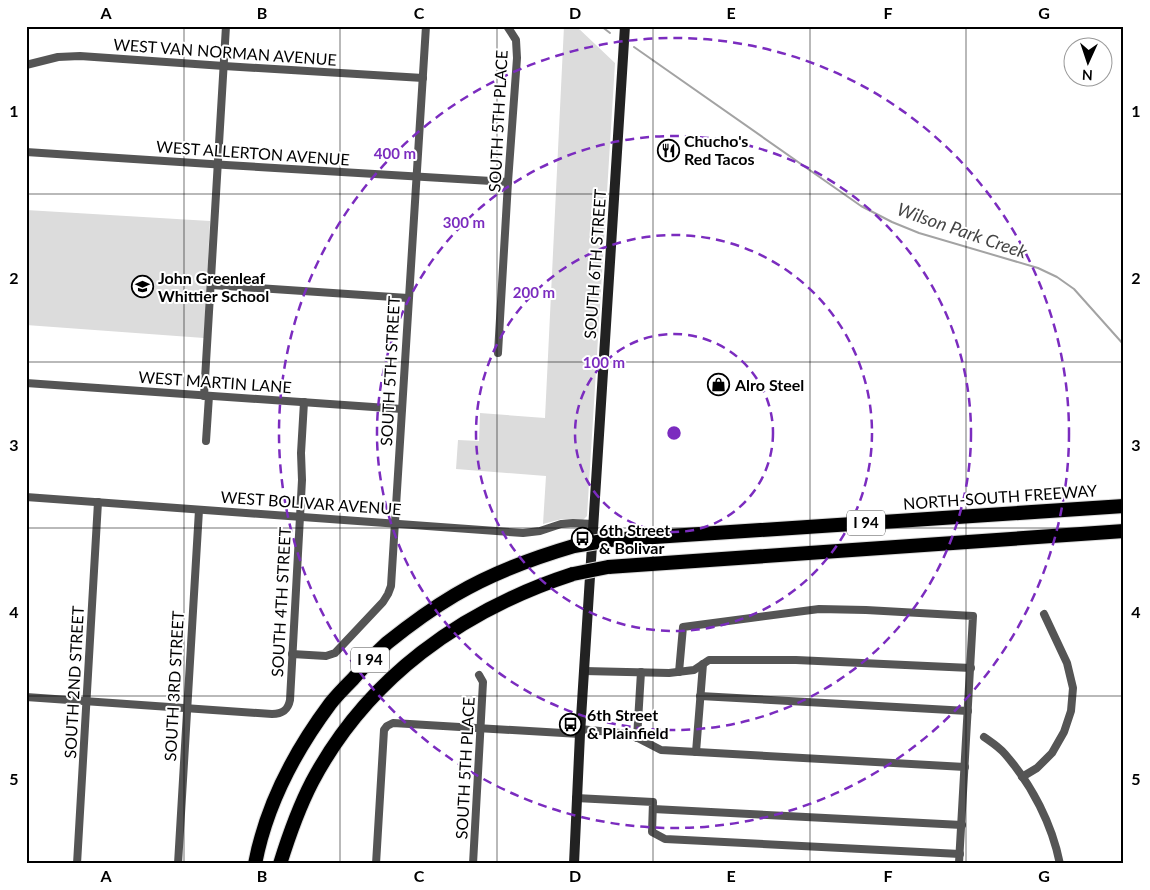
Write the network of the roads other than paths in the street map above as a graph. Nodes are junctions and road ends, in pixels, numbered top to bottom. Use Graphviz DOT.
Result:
graph roads {
  1 [pos="226,26"];
  2 [pos="426,26"];
  3 [pos="507,26"];
  4 [pos="625,26"];
  5 [pos="26,66"];
  6 [pos="224,66"];
  7 [pos="423,78"];
  8 [pos="26,152"];
  9 [pos="218,165"];
  10 [pos="416,177"];
  11 [pos="508,182"];
  12 [pos="211,285"];
  13 [pos="408,298"];
  14 [pos="498,353"];
  15 [pos="26,384"];
  16 [pos="206,396"];
  17 [pos="304,402"];
  18 [pos="402,409"];
  19 [pos="206,441"];
  20 [pos="26,497"];
  21 [pos="98,502"];
  22 [pos="1124,506"];
  23 [pos="198,510"];
  24 [pos="299,516"];
  25 [pos="396,523"];
  26 [pos="593,524"];
  27 [pos="1121,532"];
  28 [pos="1044,614"];
  29 [pos="292,654"];
  30 [pos="703,664"];
  31 [pos="971,668"];
  32 [pos="584,670"];
  33 [pos="641,672"];
  34 [pos="679,672"];
  35 [pos="478,676"];
  36 [pos="700,696"];
  37 [pos="26,697"];
  38 [pos="86,701"];
  39 [pos="187,708"];
  40 [pos="968,711"];
  41 [pos="481,728"];
  42 [pos="580,732"];
  43 [pos="984,737"];
  44 [pos="638,738"];
  45 [pos="696,752"];
  46 [pos="965,767"];
  47 [pos="1022,777"];
  48 [pos="576,798"];
  49 [pos="653,809"];
  50 [pos="962,825"];
  51 [pos="960,854"];
  52 [pos="281,863"];
  53 [pos="959,863"];
  54 [pos="77,864"];
  55 [pos="178,864"];
  56 [pos="255,864"];
  57 [pos="376,864"];
  58 [pos="473,864"];
  59 [pos="574,864"];
  60 [pos="1060,864"];
  1 -- 6 [label="street"];
  2 -- 7 [label="street, SOUTH 5TH STREET"];
  3 -- 11 [label="street, SOUTH 5TH PLACE"];
  4 -- 26 [label="street, SOUTH 6TH STREET"];
  5 -- 6 [label="street, WEST VAN NORMAN AVENUE"];
  6 -- 7 [label="street, WEST VAN NORMAN AVENUE"];
  6 -- 9 [label="street"];
  7 -- 10 [label="street, SOUTH 5TH STREET"];
  8 -- 9 [label="street, WEST ALLERTON AVENUE"];
  9 -- 10 [label="street, WEST ALLERTON AVENUE"];
  9 -- 12 [label="street"];
  10 -- 11 [label="street, WEST ALLERTON AVENUE"];
  10 -- 13 [label="street, SOUTH 5TH STREET"];
  11 -- 14 [label="street, SOUTH 5TH PLACE"];
  12 -- 13 [label="street"];
  12 -- 16 [label="street"];
  13 -- 18 [label="street, SOUTH 5TH STREET"];
  15 -- 16 [label="street, WEST MARTIN LANE"];
  16 -- 17 [label="street, WEST MARTIN LANE"];
  16 -- 19 [label="street"];
  17 -- 18 [label="street, WEST MARTIN LANE"];
  17 -- 24 [label="street, SOUTH 4TH STREET"];
  18 -- 25 [label="street, SOUTH 5TH STREET"];
  20 -- 21 [label="street, WEST BOLIVAR AVENUE"];
  21 -- 23 [label="street, WEST BOLIVAR AVENUE"];
  21 -- 38 [label="street, SOUTH 2ND STREET"];
  22 -- 56 [label="highway, NORTH-SOUTH FREEWAY / I 94, bridge"];
  23 -- 24 [label="street, WEST BOLIVAR AVENUE"];
  23 -- 39 [label="street, SOUTH 3RD STREET"];
  24 -- 25 [label="street, WEST BOLIVAR AVENUE"];
  24 -- 29 [label="street, SOUTH 4TH STREET"];
  25 -- 26 [label="street, WEST BOLIVAR AVENUE"];
  25 -- 29 [label="street, SOUTH 5TH STREET"];
  26 -- 32 [label="street, SOUTH 6TH STREET"];
  27 -- 52 [label="highway, I 94, bridge"];
  28 -- 47 [label="street"];
  29 -- 39 [label="street, SOUTH 4TH STREET"];
  30 -- 31 [label="street"];
  30 -- 34 [label="street"];
  30 -- 36 [label="street"];
  31 -- 34 [label="street"];
  31 -- 40 [label="street"];
  32 -- 33 [label="street"];
  32 -- 42 [label="street, SOUTH 6TH STREET"];
  33 -- 34 [label="street"];
  33 -- 44 [label="street"];
  35 -- 41 [label="street, SOUTH 5TH PLACE"];
  36 -- 40 [label="street"];
  36 -- 45 [label="street"];
  37 -- 38 [label="street"];
  38 -- 39 [label="street"];
  38 -- 54 [label="street, SOUTH 2ND STREET"];
  39 -- 55 [label="street, SOUTH 3RD STREET"];
  40 -- 46 [label="street"];
  41 -- 42 [label="street"];
  41 -- 57 [label="street"];
  41 -- 58 [label="street, SOUTH 5TH PLACE"];
  42 -- 44 [label="street"];
  42 -- 48 [label="street, SOUTH 6TH STREET"];
  43 -- 47 [label="street"];
  44 -- 45 [label="street"];
  45 -- 46 [label="street"];
  46 -- 50 [label="street"];
  47 -- 60 [label="street"];
  48 -- 49 [label="street"];
  48 -- 59 [label="street, SOUTH 6TH STREET"];
  49 -- 50 [label="street"];
  49 -- 51 [label="street"];
  50 -- 51 [label="street"];
  51 -- 53 [label="street"];
}
